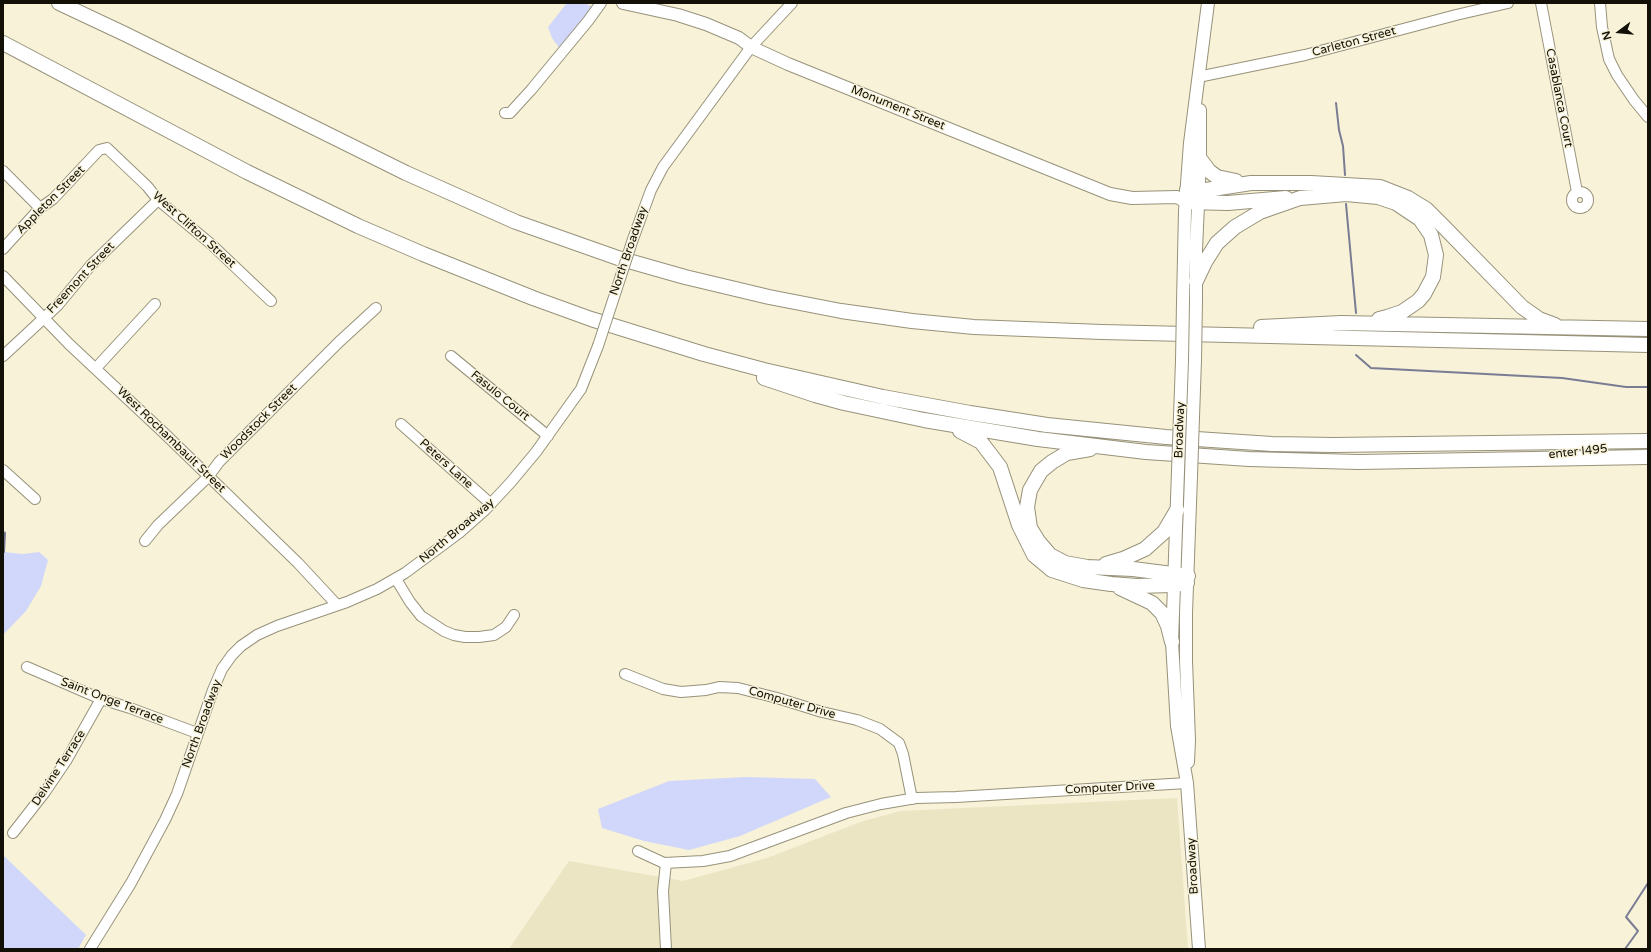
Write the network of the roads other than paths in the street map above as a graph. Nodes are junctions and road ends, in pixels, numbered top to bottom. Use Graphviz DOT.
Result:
graph roads {
  1 [pos="59,3"];
  2 [pos="601,3"];
  3 [pos="623,3"];
  4 [pos="792,3"];
  5 [pos="1208,3"];
  6 [pos="1508,3"];
  7 [pos="1541,3"];
  8 [pos="1600,3"];
  9 [pos="3,43"];
  10 [pos="751,47"];
  11 [pos="1198,77"];
  12 [pos="505,113"];
  13 [pos="1648,117"];
  14 [pos="99,150"];
  15 [pos="1200,159"];
  16 [pos="3,171"];
  17 [pos="1251,183"];
  18 [pos="1577,192"];
  19 [pos="1189,196"];
  20 [pos="1300,198"];
  21 [pos="158,200"];
  22 [pos="40,208"];
  23 [pos="3,249"];
  24 [pos="3,276"];
  25 [pos="1196,281"];
  26 [pos="271,301"];
  27 [pos="155,304"];
  28 [pos="376,308"];
  29 [pos="44,318"];
  30 [pos="1352,323"];
  31 [pos="1563,328"];
  32 [pos="1648,329"];
  33 [pos="1187,333"];
  34 [pos="1648,345"];
  35 [pos="704,354"];
  36 [pos="3,356"];
  37 [pos="451,356"];
  38 [pos="96,368"];
  39 [pos="401,424"];
  40 [pos="947,424"];
  41 [pos="548,436"];
  42 [pos="1648,441"];
  43 [pos="1648,444"];
  44 [pos="1103,447"];
  45 [pos="1648,457"];
  46 [pos="1508,459"];
  47 [pos="3,470"];
  48 [pos="208,477"];
  49 [pos="35,499"];
  50 [pos="491,504"];
  51 [pos="1177,510"];
  52 [pos="145,541"];
  53 [pos="1094,567"];
  54 [pos="396,579"];
  55 [pos="1180,579"];
  56 [pos="1111,584"];
  57 [pos="338,605"];
  58 [pos="514,615"];
  59 [pos="1172,642"];
  60 [pos="28,667"];
  61 [pos="625,674"];
  62 [pos="101,699"];
  63 [pos="197,733"];
  64 [pos="1187,783"];
  65 [pos="912,799"];
  66 [pos="13,833"];
  67 [pos="638,851"];
  68 [pos="666,863"];
  69 [pos="90,949"];
  70 [pos="666,949"];
  71 [pos="1199,949"];
  1 -- 33 [label="highway"];
  2 -- 12 [label="street"];
  3 -- 10 [label="main road, Monument Street"];
  4 -- 10 [label="street, North Broadway"];
  5 -- 11 [label="main road, Broadway"];
  6 -- 11 [label="street, Carleton Street"];
  7 -- 18 [label="street, Casablanca Court"];
  8 -- 13 [label="street"];
  9 -- 35 [label="highway"];
  10 -- 19 [label="main road, Monument Street"];
  10 -- 41 [label="street, North Broadway, bridge"];
  11 -- 15 [label="main road, Broadway"];
  11 -- 19 [label="main road, Broadway"];
  14 -- 21 [label="street, West Clifton Street"];
  14 -- 22 [label="street, Appleton Street"];
  15 -- 17 [label="highway"];
  15 -- 19 [label="main road, Broadway"];
  16 -- 22 [label="street"];
  17 -- 19 [label="highway"];
  17 -- 31 [label="highway"];
  19 -- 20 [label="highway"];
  19 -- 25 [label="main road, Broadway"];
  19 -- 51 [label="main road, Broadway, bridge"];
  20 -- 25 [label="highway"];
  20 -- 30 [label="highway"];
  21 -- 26 [label="street, West Clifton Street"];
  21 -- 29 [label="street, Freemont Street"];
  22 -- 23 [label="street, Appleton Street"];
  24 -- 29 [label="street, West Rochambault Street"];
  25 -- 55 [label="main road, Broadway, bridge"];
  27 -- 38 [label="street"];
  28 -- 48 [label="street, Woodstock Street"];
  29 -- 36 [label="street, Freemont Street"];
  29 -- 38 [label="street, West Rochambault Street"];
  30 -- 31 [label="highway"];
  30 -- 33 [label="highway"];
  31 -- 32 [label="highway"];
  33 -- 34 [label="highway"];
  35 -- 40 [label="highway"];
  35 -- 42 [label="highway"];
  37 -- 41 [label="street, Fasulo Court"];
  38 -- 48 [label="street, West Rochambault Street"];
  39 -- 50 [label="street, Peters Lane"];
  40 -- 44 [label="highway"];
  40 -- 56 [label="highway"];
  41 -- 50 [label="street, North Broadway"];
  43 -- 46 [label="highway, enter I495"];
  44 -- 46 [label="highway"];
  44 -- 53 [label="highway"];
  45 -- 46 [label="highway"];
  47 -- 49 [label="street"];
  48 -- 52 [label="street, Woodstock Street"];
  48 -- 57 [label="street, West Rochambault Street"];
  50 -- 54 [label="street, North Broadway"];
  51 -- 53 [label="highway"];
  51 -- 55 [label="main road, Broadway"];
  53 -- 55 [label="highway"];
  54 -- 57 [label="street, North Broadway"];
  54 -- 58 [label="street"];
  55 -- 56 [label="highway"];
  55 -- 59 [label="main road, Broadway"];
  55 -- 64 [label="main road, Broadway"];
  56 -- 59 [label="highway"];
  57 -- 63 [label="street, North Broadway"];
  59 -- 64 [label="main road, Broadway"];
  60 -- 62 [label="street, Saint Onge Terrace"];
  61 -- 65 [label="street, Computer Drive"];
  62 -- 63 [label="street, Saint Onge Terrace"];
  62 -- 66 [label="street, Delvine Terrace"];
  63 -- 69 [label="street, North Broadway"];
  64 -- 65 [label="street, Computer Drive"];
  64 -- 71 [label="main road, Broadway"];
  65 -- 68 [label="street, Computer Drive"];
  67 -- 68 [label="street, Computer Drive"];
  68 -- 70 [label="street"];
}
